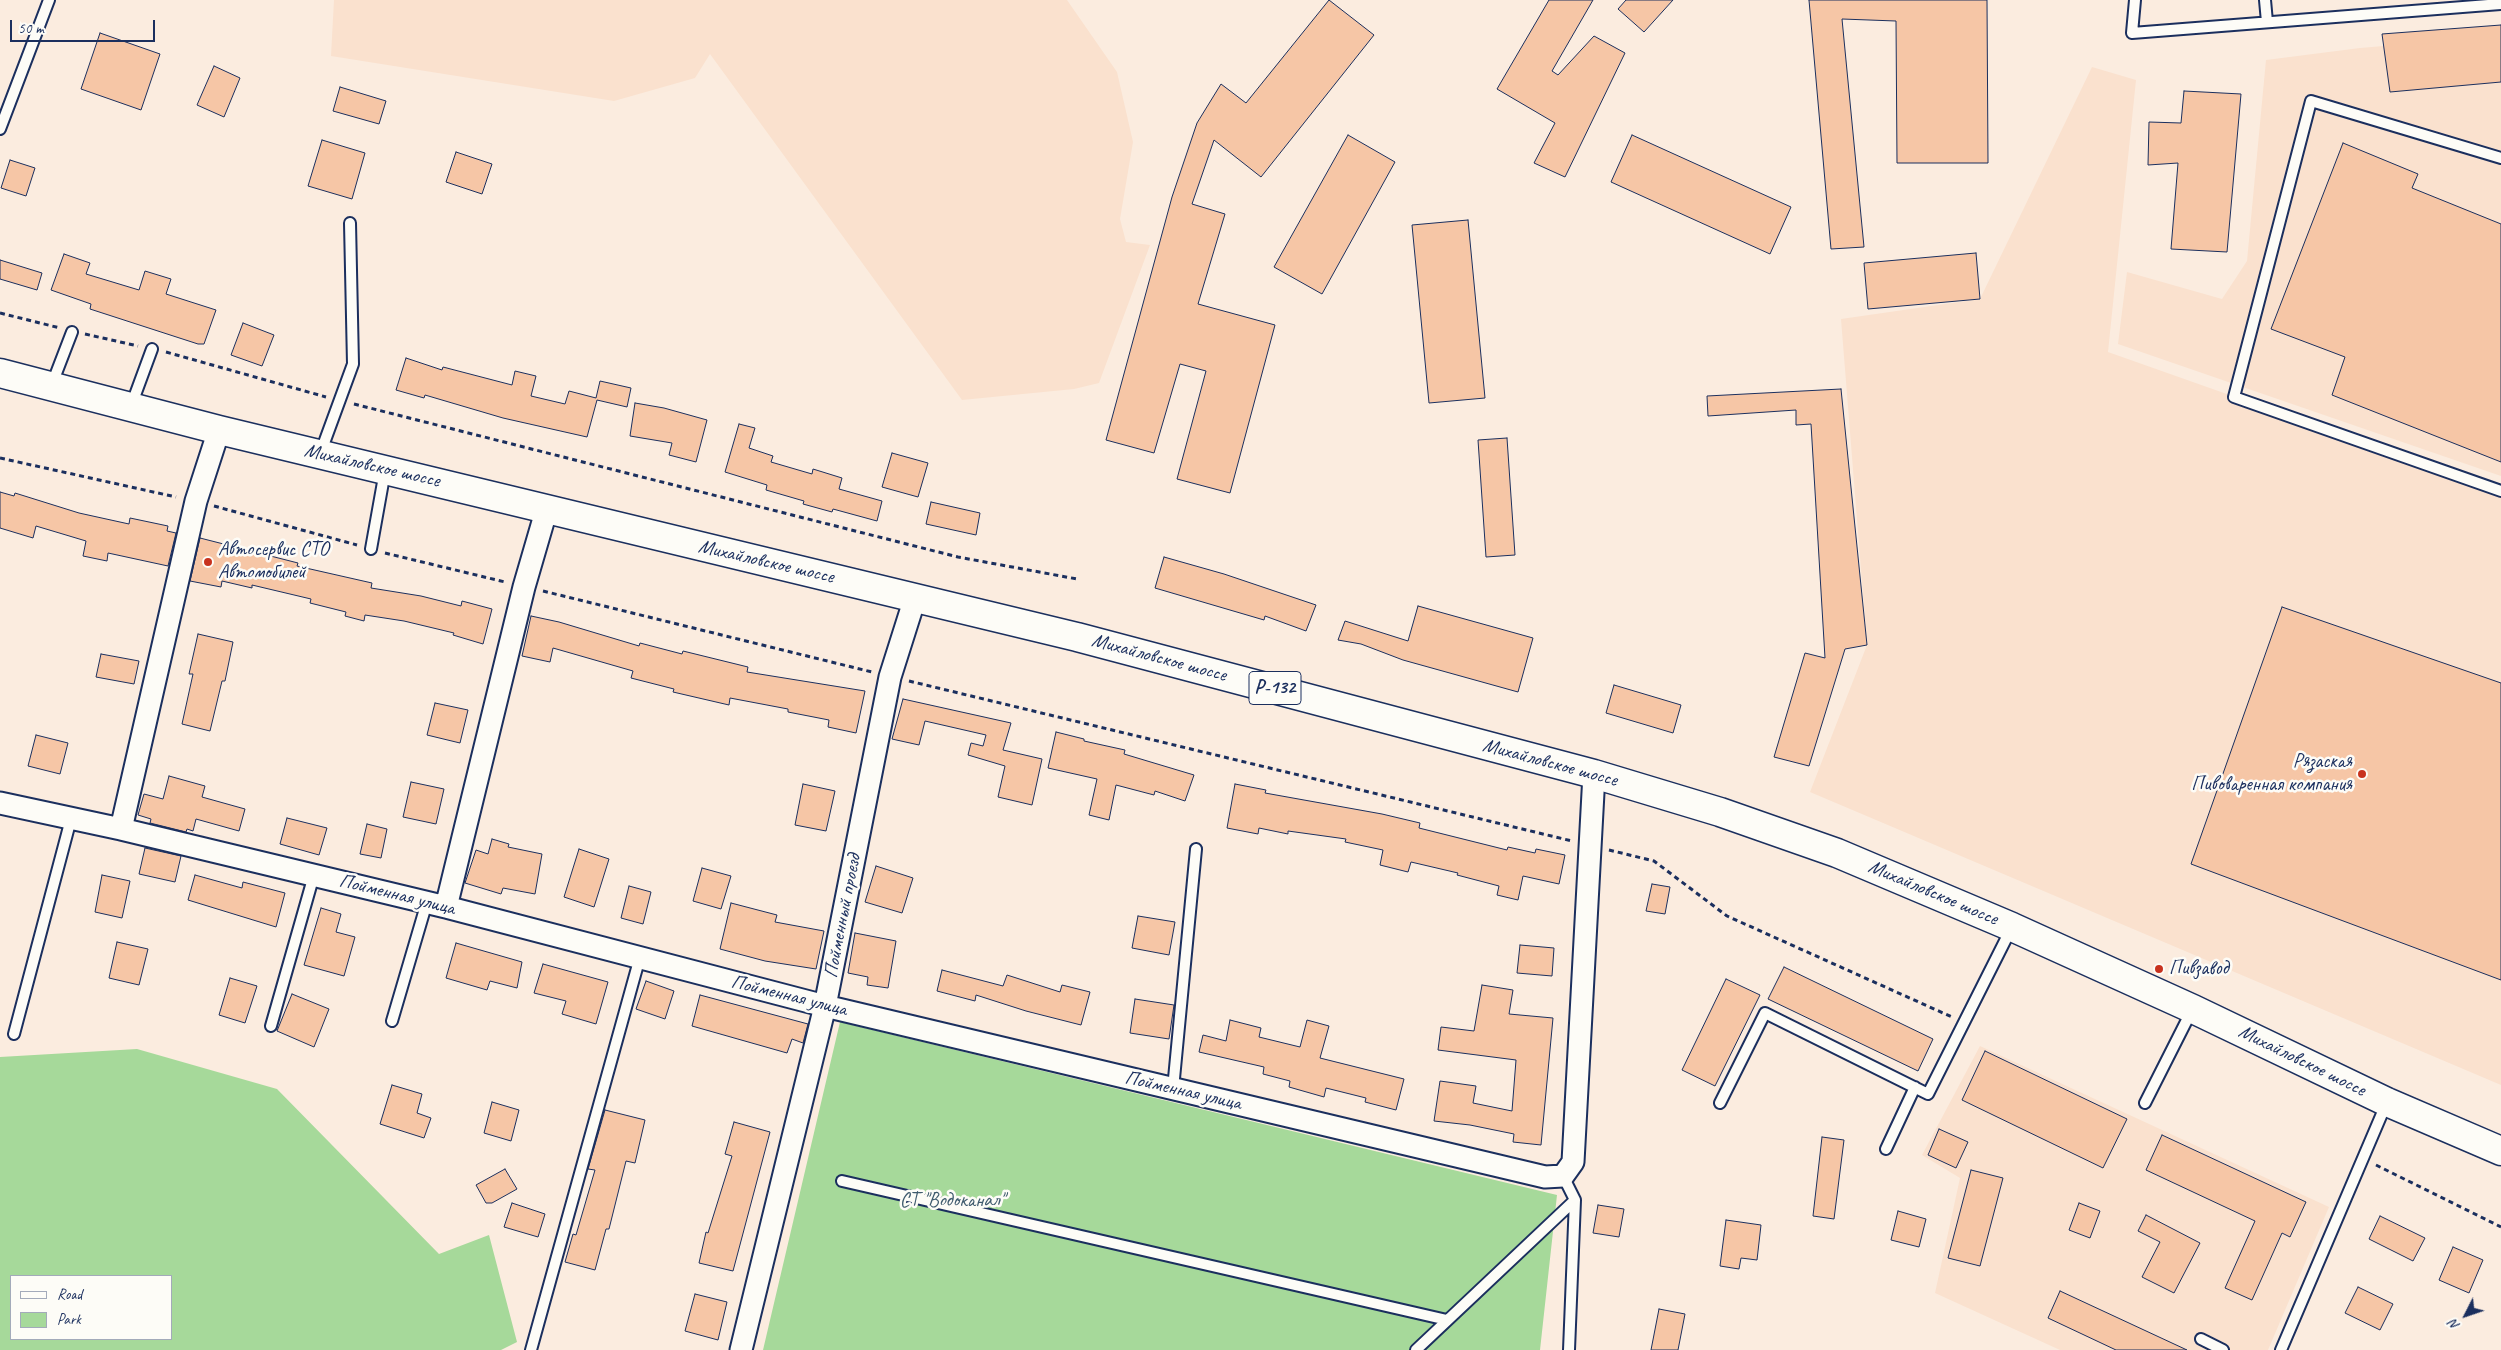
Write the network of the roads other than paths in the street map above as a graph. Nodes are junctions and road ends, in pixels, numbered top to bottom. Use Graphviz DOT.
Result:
graph roads {
  1 [pos="48,0"];
  2 [pos="2135,0"];
  3 [pos="2265,0"];
  4 [pos="2501,4"];
  5 [pos="2267,22"];
  6 [pos="0,129"];
  7 [pos="2501,158"];
  8 [pos="350,223"];
  9 [pos="72,332"];
  10 [pos="152,349"];
  11 [pos="0,374"];
  12 [pos="51,387"];
  13 [pos="131,407"];
  14 [pos="219,430"];
  15 [pos="320,454"];
  16 [pos="386,468"];
  17 [pos="2501,491"];
  18 [pos="547,508"];
  19 [pos="371,549"];
  20 [pos="915,598"];
  21 [pos="1594,774"];
  22 [pos="0,803"];
  23 [pos="71,819"];
  24 [pos="122,829"];
  25 [pos="1196,849"];
  26 [pos="314,875"];
  27 [pos="437,905"];
  28 [pos="2012,927"];
  29 [pos="640,957"];
  30 [pos="825,1006"];
  31 [pos="2193,1009"];
  32 [pos="392,1021"];
  33 [pos="271,1026"];
  34 [pos="14,1034"];
  35 [pos="1915,1087"];
  36 [pos="1173,1089"];
  37 [pos="2387,1102"];
  38 [pos="1720,1103"];
  39 [pos="2145,1103"];
  40 [pos="1886,1149"];
  41 [pos="2501,1151"];
  42 [pos="1568,1169"];
  43 [pos="842,1181"];
  44 [pos="1575,1200"];
  45 [pos="1447,1320"];
  46 [pos="2201,1339"];
  47 [pos="531,1350"];
  48 [pos="741,1350"];
  49 [pos="1416,1350"];
  50 [pos="1569,1350"];
  51 [pos="2222,1350"];
  52 [pos="2281,1350"];
  1 -- 6 [label="lane"];
  2 -- 5 [label="lane"];
  3 -- 5 [label="lane"];
  4 -- 5 [label="lane"];
  7 -- 17 [label="lane"];
  8 -- 15 [label="lane"];
  9 -- 12 [label="lane"];
  10 -- 13 [label="lane"];
  11 -- 12 [label="main road, Михайловское шоссе / Р-132"];
  12 -- 13 [label="main road, Михайловское шоссе / Р-132"];
  13 -- 14 [label="main road, Михайловское шоссе / Р-132"];
  14 -- 15 [label="main road, Михайловское шоссе / Р-132"];
  14 -- 24 [label="street"];
  15 -- 16 [label="main road, Михайловское шоссе / Р-132"];
  16 -- 18 [label="main road, Михайловское шоссе / Р-132"];
  16 -- 19 [label="lane"];
  18 -- 20 [label="main road, Михайловское шоссе / Р-132"];
  18 -- 27 [label="street"];
  20 -- 21 [label="main road, Михайловское шоссе / Р-132"];
  20 -- 30 [label="street, Пойменный проезд"];
  21 -- 28 [label="main road, Михайловское шоссе / Р-132"];
  21 -- 42 [label="street"];
  22 -- 23 [label="street, Пойменная улица"];
  23 -- 24 [label="street, Пойменная улица"];
  23 -- 34 [label="lane"];
  24 -- 26 [label="street, Пойменная улица"];
  25 -- 36 [label="lane"];
  26 -- 27 [label="street, Пойменная улица"];
  26 -- 33 [label="lane"];
  27 -- 29 [label="street, Пойменная улица"];
  27 -- 32 [label="lane"];
  28 -- 31 [label="main road, Михайловское шоссе / Р-132"];
  28 -- 35 [label="lane"];
  29 -- 30 [label="street, Пойменная улица"];
  29 -- 47 [label="lane"];
  30 -- 36 [label="street, Пойменная улица"];
  30 -- 48 [label="street, Пойменный проезд"];
  31 -- 37 [label="main road, Михайловское шоссе / Р-132"];
  31 -- 39 [label="lane"];
  35 -- 38 [label="lane"];
  35 -- 40 [label="lane"];
  36 -- 42 [label="street, Пойменная улица"];
  37 -- 41 [label="main road, Михайловское шоссе / Р-132"];
  37 -- 52 [label="lane"];
  42 -- 44 [label="lane"];
  43 -- 45 [label="lane"];
  44 -- 45 [label="lane"];
  44 -- 50 [label="lane"];
  45 -- 49 [label="lane"];
  46 -- 51 [label="lane"];
}
